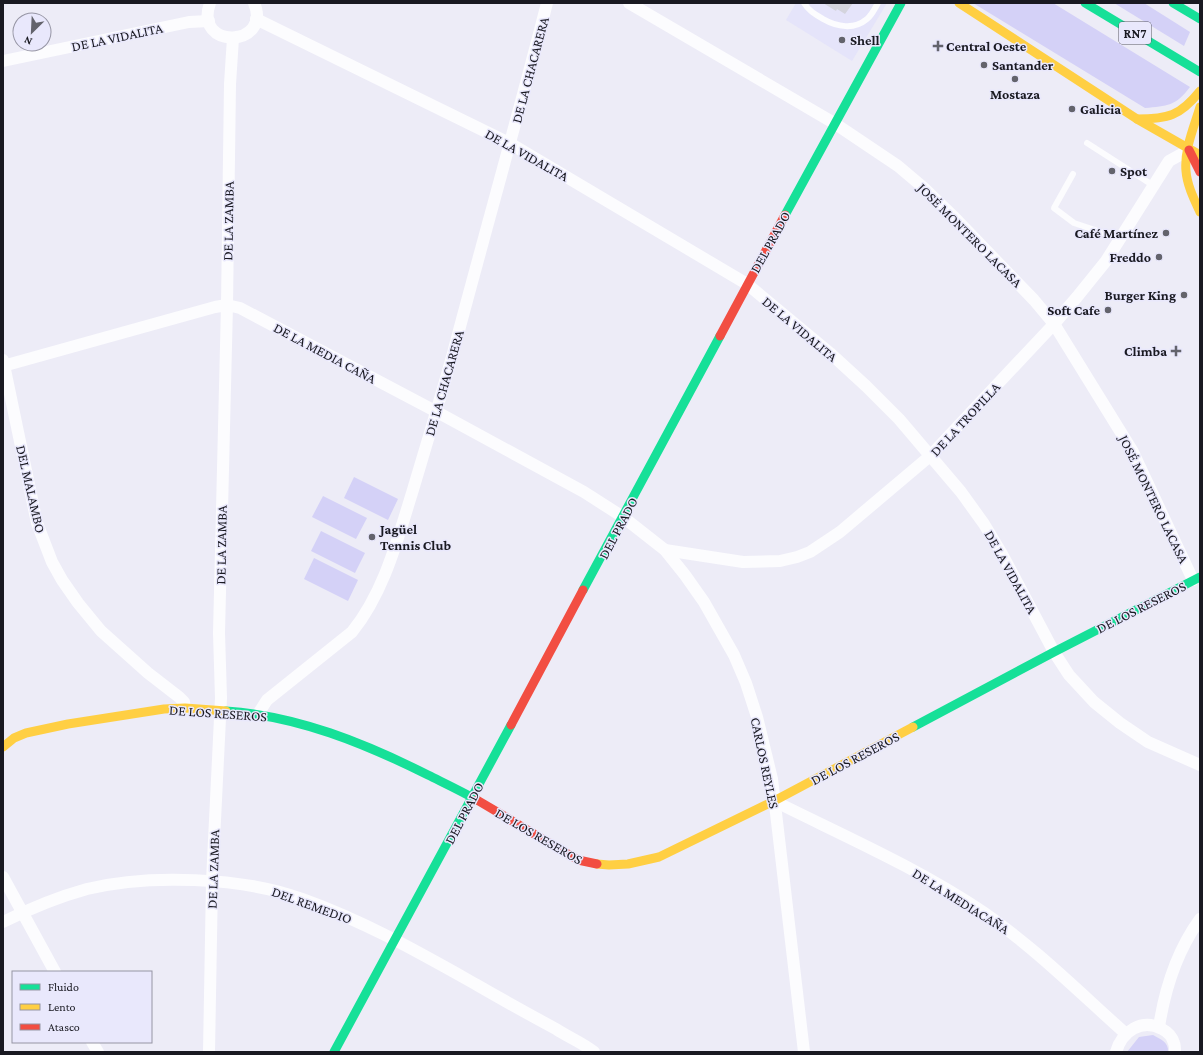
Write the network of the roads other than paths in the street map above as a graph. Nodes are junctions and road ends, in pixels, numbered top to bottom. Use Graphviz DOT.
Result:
graph roads {
  1 [pos="210,3"];
  2 [pos="254,3"];
  3 [pos="547,3"];
  4 [pos="629,3"];
  5 [pos="804,3"];
  6 [pos="878,3"];
  7 [pos="901,3"];
  8 [pos="959,3"];
  9 [pos="1085,3"];
  10 [pos="1173,3"];
  11 [pos="256,19"];
  12 [pos="1200,19"];
  13 [pos="209,21"];
  14 [pos="233,38"];
  15 [pos="3,61"];
  16 [pos="1200,72"];
  17 [pos="1200,90"];
  18 [pos="1200,107"];
  19 [pos="1137,119"];
  20 [pos="834,123"];
  21 [pos="1087,143"];
  22 [pos="511,144"];
  23 [pos="1189,150"];
  24 [pos="1200,155"];
  25 [pos="1200,172"];
  26 [pos="1073,174"];
  27 [pos="1154,186"];
  28 [pos="1200,212"];
  29 [pos="1122,237"];
  30 [pos="747,284"];
  31 [pos="227,305"];
  32 [pos="1054,324"];
  33 [pos="3,364"];
  34 [pos="437,412"];
  35 [pos="930,456"];
  36 [pos="623,517"];
  37 [pos="665,550"];
  38 [pos="1197,579"];
  39 [pos="1054,652"];
  40 [pos="185,708"];
  41 [pos="220,710"];
  42 [pos="258,714"];
  43 [pos="3,747"];
  44 [pos="1200,765"];
  45 [pos="472,797"];
  46 [pos="774,801"];
  47 [pos="3,877"];
  48 [pos="212,881"];
  49 [pos="22,912"];
  50 [pos="1200,920"];
  51 [pos="3,922"];
  52 [pos="395,939"];
  53 [pos="53,971"];
  54 [pos="1158,1027"];
  55 [pos="1125,1033"];
  56 [pos="208,1052"];
  57 [pos="334,1052"];
  58 [pos="594,1052"];
  59 [pos="804,1052"];
  60 [pos="1116,1052"];
  61 [pos="1175,1052"];
  1 -- 13 [label="street"];
  2 -- 11 [label="street"];
  3 -- 22 [label="street, DE LA CHACARERA"];
  4 -- 20 [label="street, JOSÉ MONTERO LACASA"];
  5 -- 6 [label="lane"];
  7 -- 20 [label="main road, DEL PRADO"];
  8 -- 19 [label="main road"];
  9 -- 16 [label="main road, RN7"];
  10 -- 12 [label="main road"];
  11 -- 14 [label="street"];
  11 -- 22 [label="street, DE LA VIDALITA"];
  13 -- 14 [label="street"];
  13 -- 15 [label="street, DE LA VIDALITA"];
  14 -- 31 [label="street, DE LA ZAMBA"];
  17 -- 19 [label="main road"];
  18 -- 23 [label="main road"];
  19 -- 23 [label="main road"];
  20 -- 30 [label="main road, DEL PRADO"];
  20 -- 32 [label="street, JOSÉ MONTERO LACASA"];
  21 -- 27 [label="lane"];
  22 -- 30 [label="street, DE LA VIDALITA"];
  22 -- 34 [label="street, DE LA CHACARERA"];
  23 -- 24 [label="main road"];
  23 -- 25 [label="main road"];
  23 -- 27 [label="street, DE LA TROPILLA"];
  23 -- 28 [label="main road"];
  26 -- 29 [label="lane"];
  27 -- 29 [label="street, DE LA TROPILLA"];
  29 -- 32 [label="street, DE LA TROPILLA"];
  30 -- 35 [label="street, DE LA VIDALITA"];
  30 -- 36 [label="main road, DEL PRADO"];
  31 -- 33 [label="street, DE LA MEDIA CAÑA"];
  31 -- 34 [label="street, DE LA MEDIA CAÑA"];
  31 -- 41 [label="street, DE LA ZAMBA"];
  32 -- 35 [label="street, DE LA TROPILLA"];
  32 -- 38 [label="street, JOSÉ MONTERO LACASA"];
  33 -- 40 [label="street, DEL MALAMBO"];
  34 -- 36 [label="street, DE LA MEDIA CAÑA"];
  34 -- 42 [label="street, DE LA CHACARERA"];
  35 -- 37 [label="street, DE LA TROPILLA"];
  35 -- 39 [label="street, DE LA VIDALITA"];
  36 -- 37 [label="street, CARLOS REYLES"];
  36 -- 45 [label="main road, DEL PRADO"];
  37 -- 46 [label="street, CARLOS REYLES"];
  38 -- 39 [label="main road, DE LOS RESEROS"];
  39 -- 44 [label="street, DE LA VIDALITA"];
  39 -- 46 [label="main road, DE LOS RESEROS"];
  40 -- 41 [label="main road, DE LOS RESEROS"];
  40 -- 43 [label="main road, DE LOS RESEROS"];
  41 -- 42 [label="main road, DE LOS RESEROS"];
  41 -- 48 [label="street, DE LA ZAMBA"];
  42 -- 45 [label="main road, DE LOS RESEROS"];
  45 -- 46 [label="main road, DE LOS RESEROS"];
  45 -- 52 [label="main road, DEL PRADO"];
  46 -- 55 [label="street, DE LA MEDIACAÑA"];
  46 -- 59 [label="street, CARLOS REYLES"];
  47 -- 49 [label="street"];
  48 -- 49 [label="street, DEL REMEDIO"];
  48 -- 52 [label="street, DEL REMEDIO"];
  48 -- 56 [label="street, DE LA ZAMBA"];
  49 -- 51 [label="street, DEL REMEDIO"];
  49 -- 53 [label="street"];
  50 -- 54 [label="street"];
  52 -- 57 [label="main road, DEL PRADO"];
  52 -- 58 [label="street, DEL REMEDIO"];
  54 -- 55 [label="street"];
  54 -- 61 [label="street"];
  55 -- 60 [label="street"];
}
